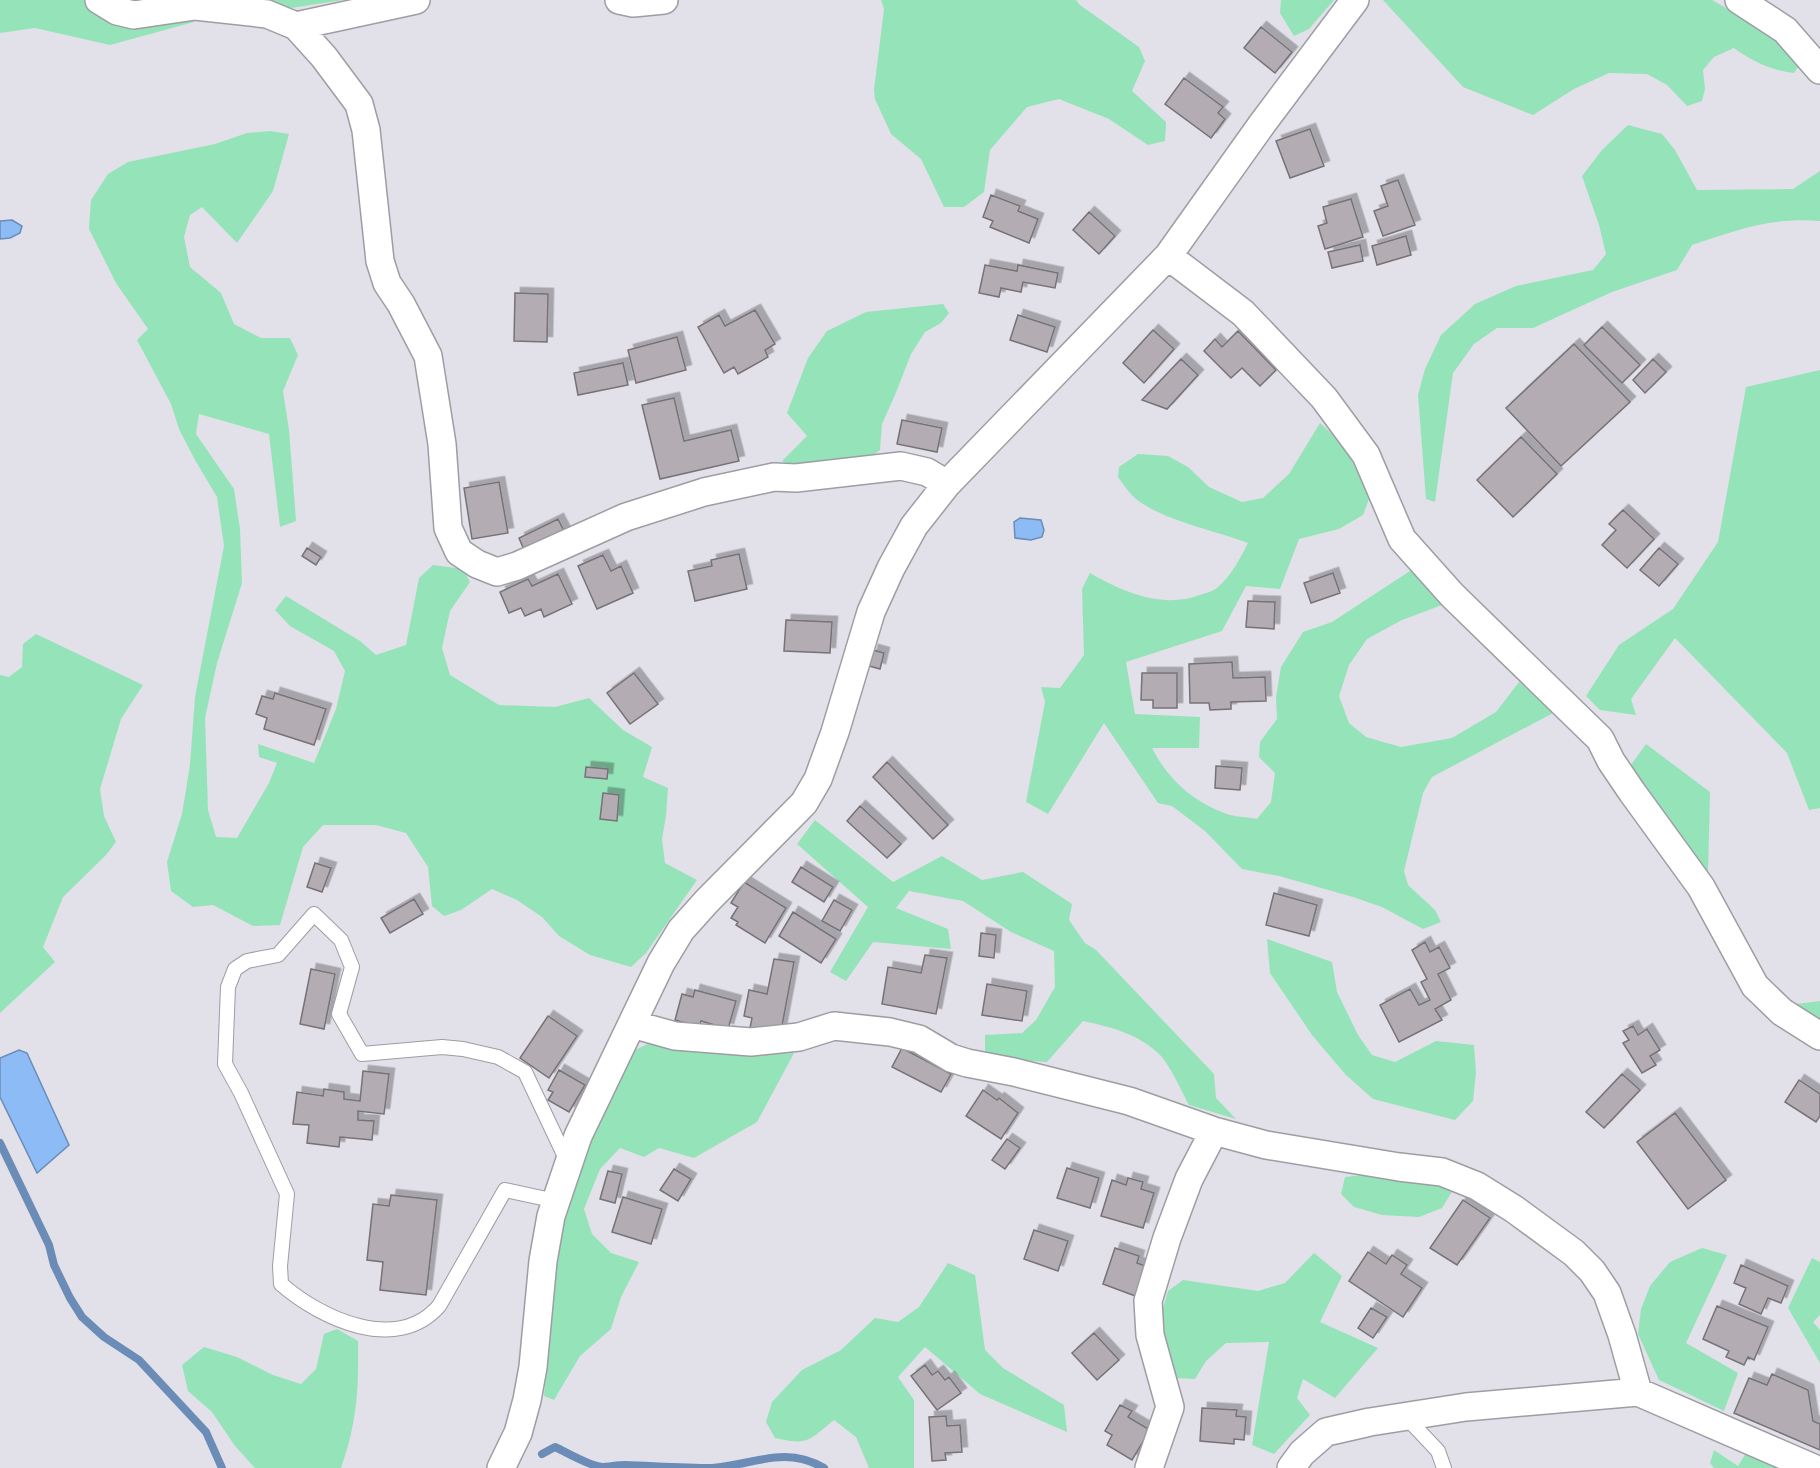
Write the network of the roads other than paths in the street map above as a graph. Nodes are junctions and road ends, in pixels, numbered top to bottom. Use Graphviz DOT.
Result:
graph roads {
  1 [pos="99,0"];
  2 [pos="416,0"];
  3 [pos="619,0"];
  4 [pos="664,0"];
  5 [pos="1355,0"];
  6 [pos="1739,0"];
  7 [pos="296,26"];
  8 [pos="1820,70"];
  9 [pos="1168,256"];
  10 [pos="946,484"];
  11 [pos="632,1024"];
  12 [pos="1820,1036"];
  13 [pos="1214,1131"];
  14 [pos="568,1163"];
  15 [pos="556,1201"];
  16 [pos="1638,1392"];
  17 [pos="1405,1416"];
  18 [pos="501,1468"];
  19 [pos="1149,1468"];
  20 [pos="1291,1468"];
  21 [pos="1444,1468"];
  22 [pos="1813,1468"];
  1 -- 7 [label="street"];
  2 -- 7 [label="street"];
  3 -- 4 [label="street"];
  5 -- 9 [label="street"];
  6 -- 8 [label="street"];
  7 -- 10 [label="street"];
  9 -- 10 [label="street"];
  9 -- 12 [label="street"];
  10 -- 11 [label="street"];
  11 -- 13 [label="street"];
  11 -- 14 [label="street"];
  13 -- 16 [label="street"];
  13 -- 19 [label="street"];
  14 -- 15 [label="street"];
  14 -- 15 [label="lane"];
  15 -- 18 [label="street"];
  16 -- 17 [label="street"];
  16 -- 22 [label="street"];
  17 -- 20 [label="street"];
  17 -- 21 [label="lane"];
}
